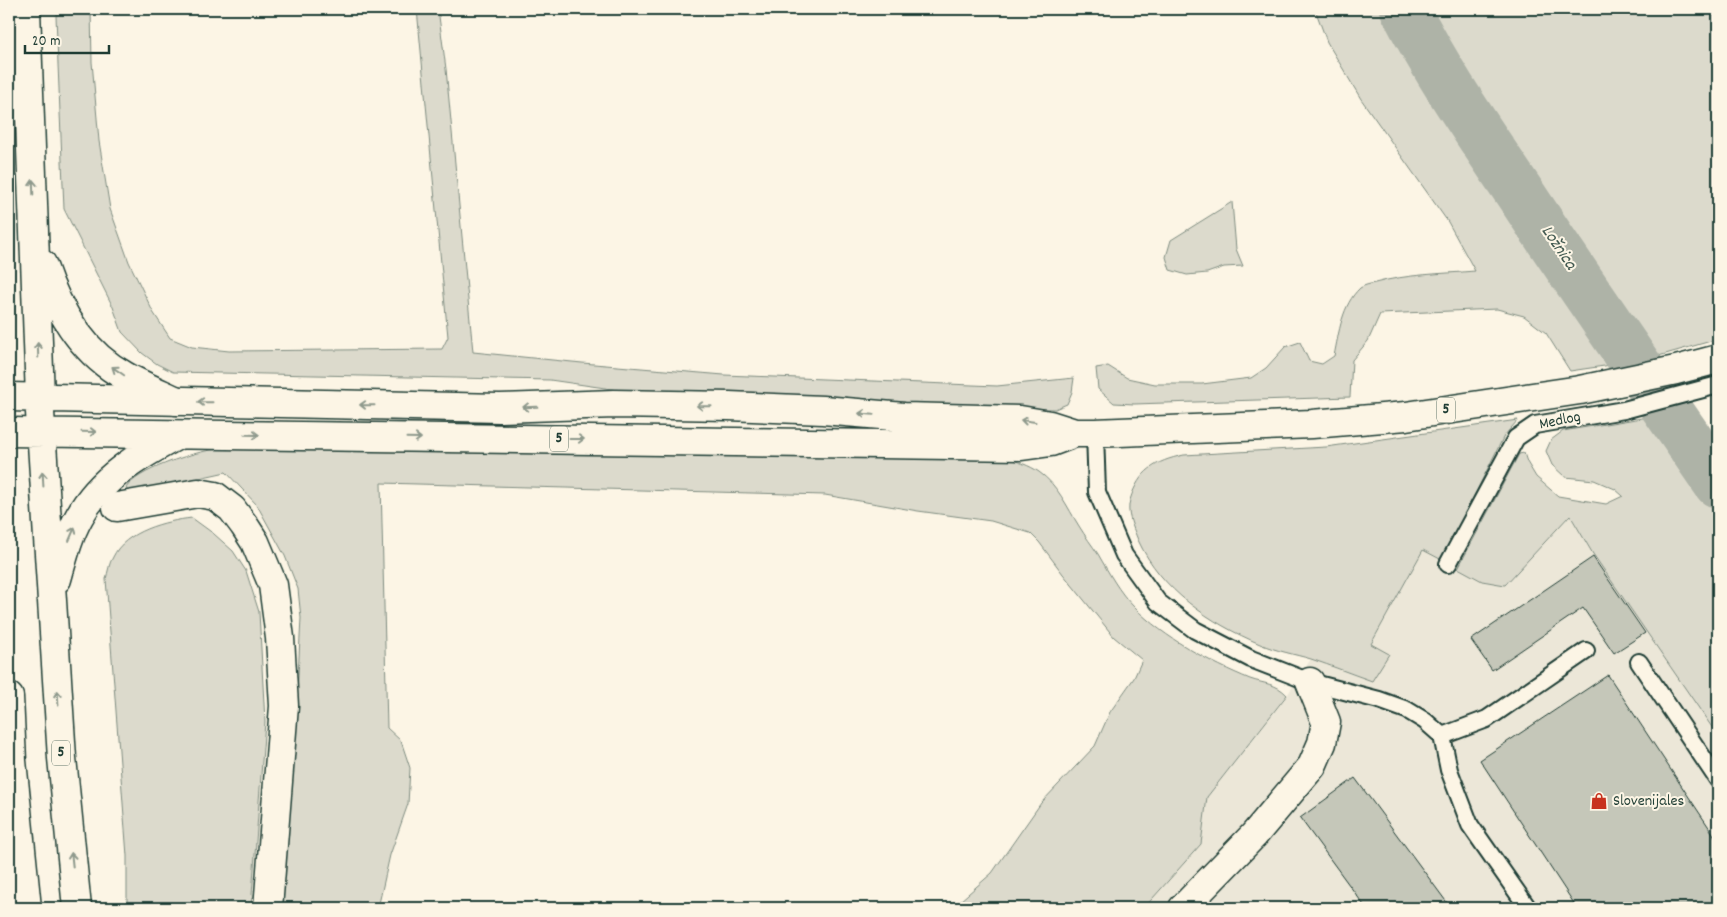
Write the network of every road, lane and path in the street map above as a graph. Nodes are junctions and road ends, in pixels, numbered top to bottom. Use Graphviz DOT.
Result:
graph roads {
  1 [pos="26,9"];
  2 [pos="35,240"];
  3 [pos="1718,359"];
  4 [pos="1718,386"];
  5 [pos="9,397"];
  6 [pos="40,398"];
  7 [pos="177,401"];
  8 [pos="41,431"];
  9 [pos="9,432"];
  10 [pos="1085,433"];
  11 [pos="180,434"];
  12 [pos="117,507"];
  13 [pos="1448,564"];
  14 [pos="52,598"];
  15 [pos="1586,651"];
  16 [pos="1639,662"];
  17 [pos="1310,682"];
  18 [pos="9,697"];
  19 [pos="1442,736"];
  20 [pos="1718,780"];
  21 [pos="27,908"];
  22 [pos="77,908"];
  23 [pos="268,908"];
  24 [pos="1183,908"];
  25 [pos="1528,908"];
  2 -- 1 [label="main road, one-way"];
  6 -- 2 [label="main road, one-way"];
  7 -- 2 [label="main road, one-way"];
  3 -- 10 [label="main road, 5"];
  4 -- 13 [label="lane, Medlog"];
  5 -- 6 [label="main road, 5"];
  6 -- 7 [label="main road, 5"];
  6 -- 8 [label="main road"];
  10 -- 7 [label="main road, 5, one-way"];
  8 -- 9 [label="main road"];
  8 -- 11 [label="main road, 5, one-way"];
  14 -- 8 [label="main road, 5, one-way"];
  11 -- 10 [label="main road, 5, one-way"];
  10 -- 17 [label="lane"];
  14 -- 11 [label="main road, one-way"];
  12 -- 23 [label="main road"];
  22 -- 14 [label="main road, 5, one-way"];
  15 -- 19 [label="lane"];
  16 -- 20 [label="lane"];
  17 -- 19 [label="lane"];
  17 -- 24 [label="main road"];
  18 -- 21 [label="main road"];
  19 -- 25 [label="lane"];
}
